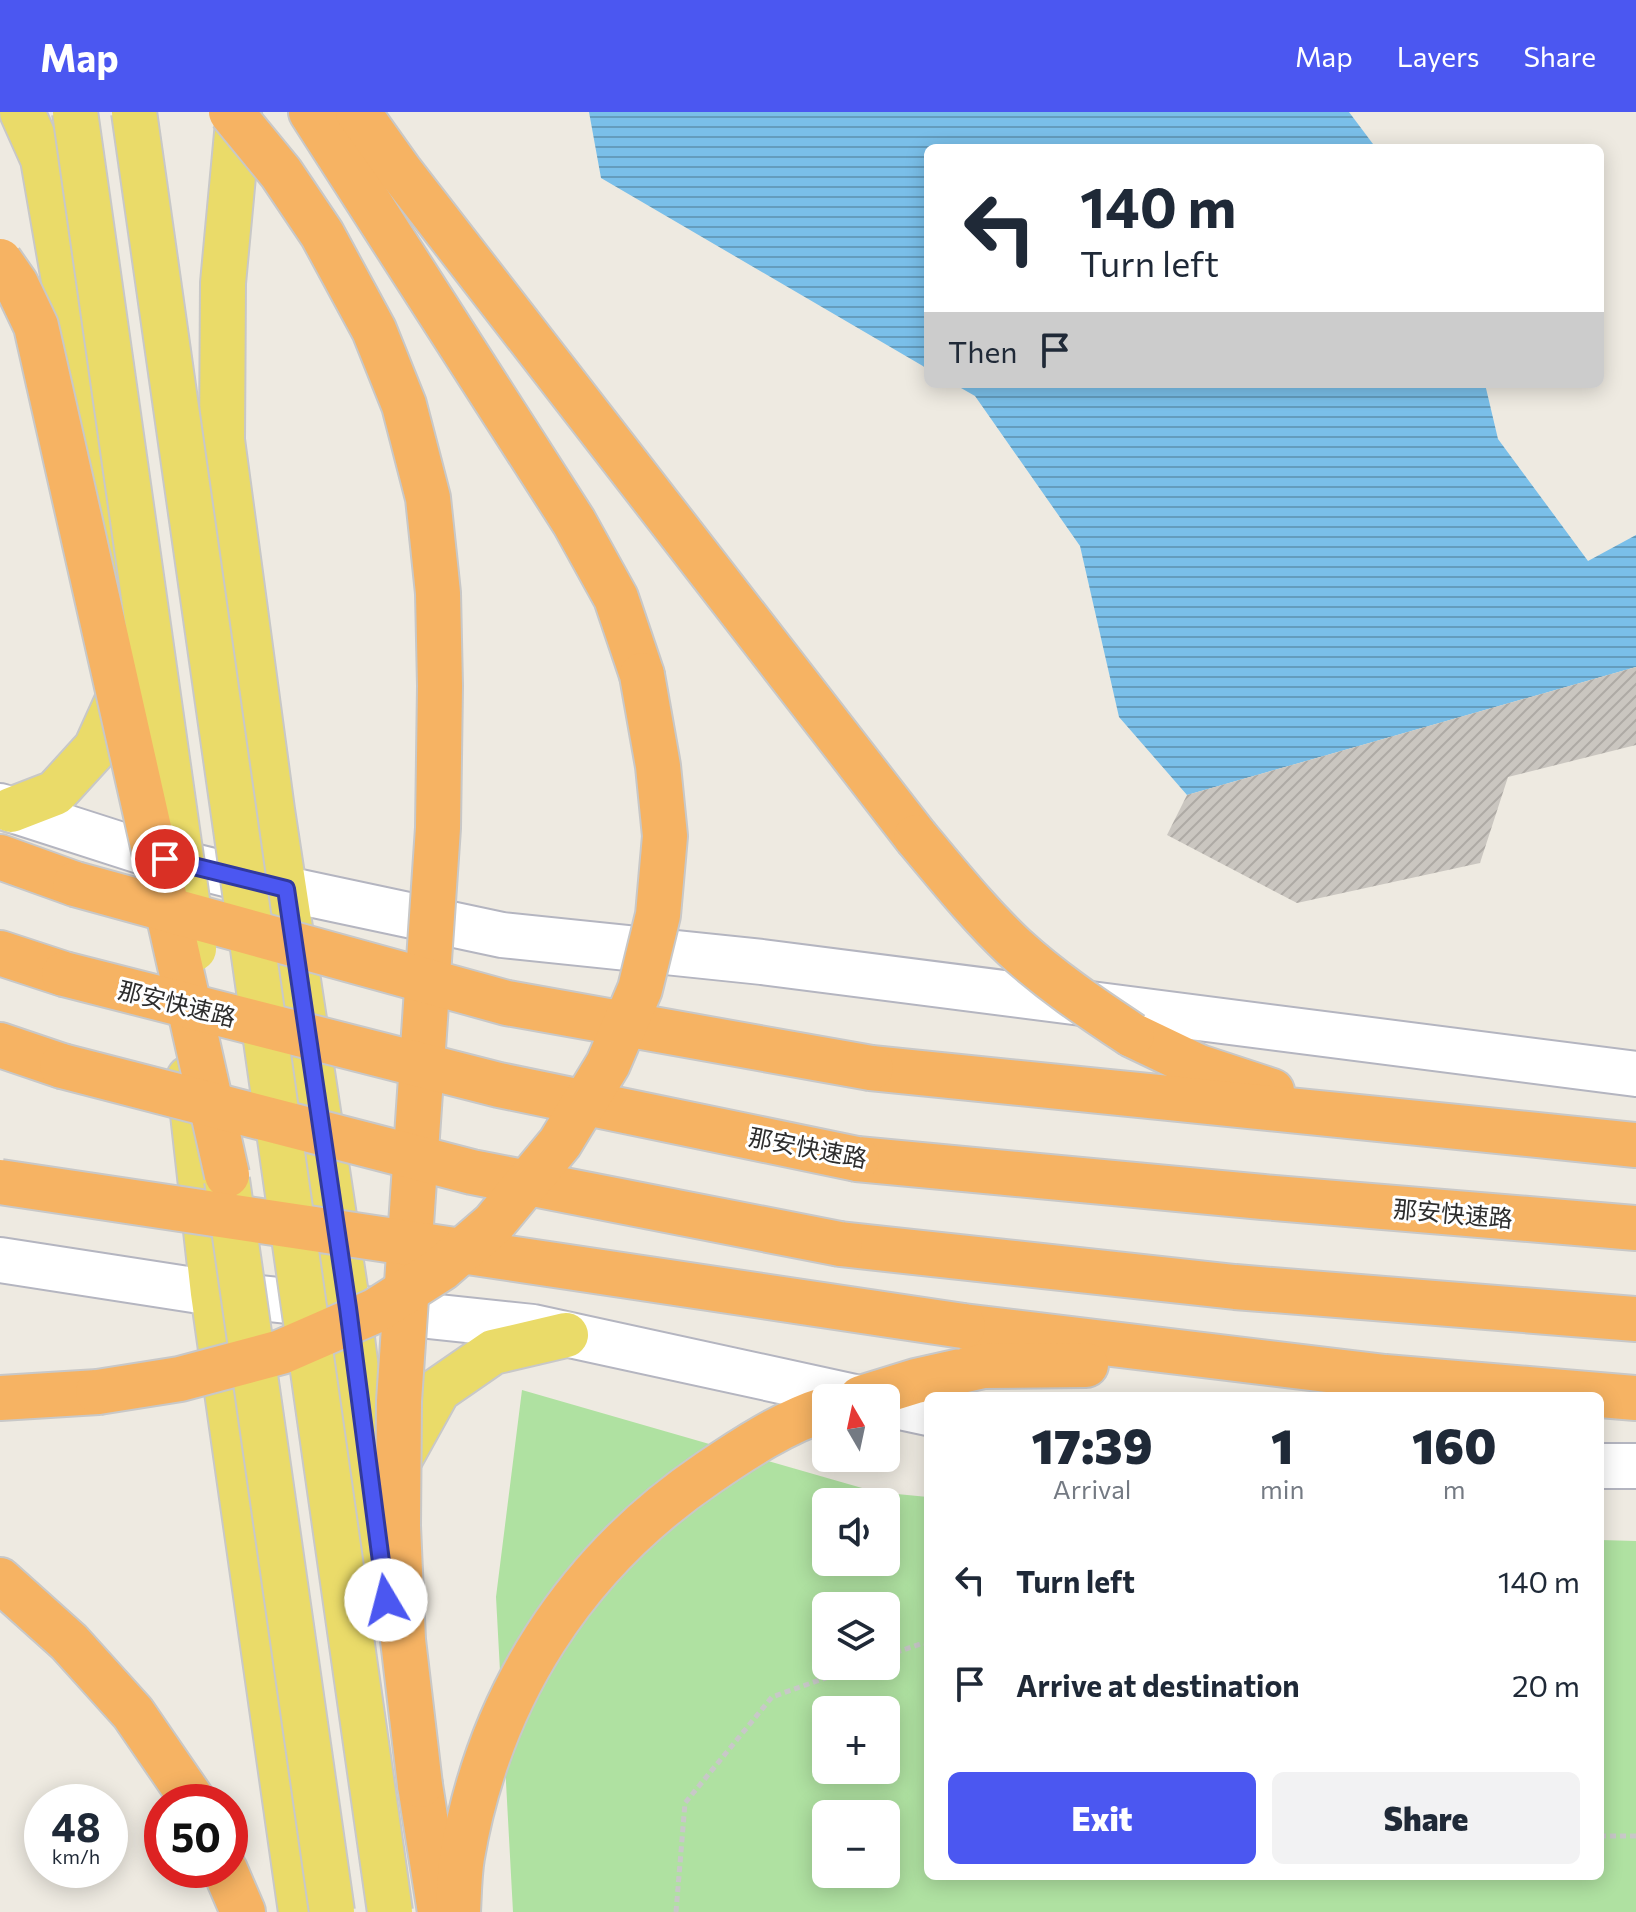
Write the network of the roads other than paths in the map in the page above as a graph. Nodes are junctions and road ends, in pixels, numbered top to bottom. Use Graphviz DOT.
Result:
graph roads {
  1 [pos="22,112"];
  2 [pos="75,112"];
  3 [pos="134,112"];
  4 [pos="231,112"];
  5 [pos="239,112"];
  6 [pos="311,112"];
  7 [pos="358,112"];
  8 [pos="0,261"];
  9 [pos="131,669"];
  10 [pos="6,808"];
  11 [pos="0,857"];
  12 [pos="165,859"];
  13 [pos="286,889"];
  14 [pos="0,953"];
  15 [pos="0,1045"];
  16 [pos="1636,1074"];
  17 [pos="1427,1124"];
  18 [pos="1636,1145"];
  19 [pos="227,1175"];
  20 [pos="0,1182"];
  21 [pos="1636,1228"];
  22 [pos="0,1260"];
  23 [pos="213,1293"];
  24 [pos="348,1308"];
  25 [pos="1636,1319"];
  26 [pos="566,1335"];
  27 [pos="1385,1377"];
  28 [pos="900,1386"];
  29 [pos="812,1388"];
  30 [pos="1564,1392"];
  31 [pos="1604,1395"];
  32 [pos="0,1398"];
  33 [pos="1636,1398"];
  34 [pos="900,1407"];
  35 [pos="924,1412"];
  36 [pos="812,1416"];
  37 [pos="1604,1466"];
  38 [pos="1636,1466"];
  39 [pos="374,1507"];
  40 [pos="0,1580"];
  41 [pos="182,1784"];
  42 [pos="233,1888"];
  43 [pos="243,1912"];
  44 [pos="301,1912"];
  45 [pos="332,1912"];
  46 [pos="390,1912"];
  47 [pos="428,1912"];
  48 [pos="440,1912"];
  49 [pos="458,1912"];
  1 -- 9 [label="main road"];
  2 -- 19 [label="main road, bridge"];
  3 -- 46 [label="main road, bridge"];
  4 -- 48 [label="highway, bridge"];
  5 -- 13 [label="main road"];
  6 -- 32 [label="highway, bridge"];
  7 -- 17 [label="highway, bridge"];
  8 -- 19 [label="highway, bridge"];
  9 -- 10 [label="main road"];
  9 -- 12 [label="main road"];
  10 -- 12 [label="street"];
  11 -- 17 [label="highway, bridge"];
  12 -- 13 [label="street"];
  12 -- 23 [label="main road"];
  13 -- 16 [label="street"];
  13 -- 24 [label="main road"];
  14 -- 21 [label="highway, 那安快速路, bridge"];
  15 -- 25 [label="highway, bridge"];
  17 -- 18 [label="highway"];
  19 -- 45 [label="main road, bridge"];
  20 -- 27 [label="highway, bridge"];
  22 -- 23 [label="street"];
  23 -- 24 [label="street"];
  23 -- 44 [label="main road"];
  24 -- 26 [label="street"];
  24 -- 39 [label="main road"];
  26 -- 29 [label="street"];
  26 -- 39 [label="main road"];
  27 -- 28 [label="highway"];
  27 -- 30 [label="highway"];
  31 -- 33 [label="highway"];
  34 -- 35 [label="street"];
  36 -- 49 [label="highway"];
  37 -- 38 [label="street"];
  39 -- 47 [label="main road"];
  40 -- 41 [label="highway"];
  42 -- 43 [label="highway"];
}
